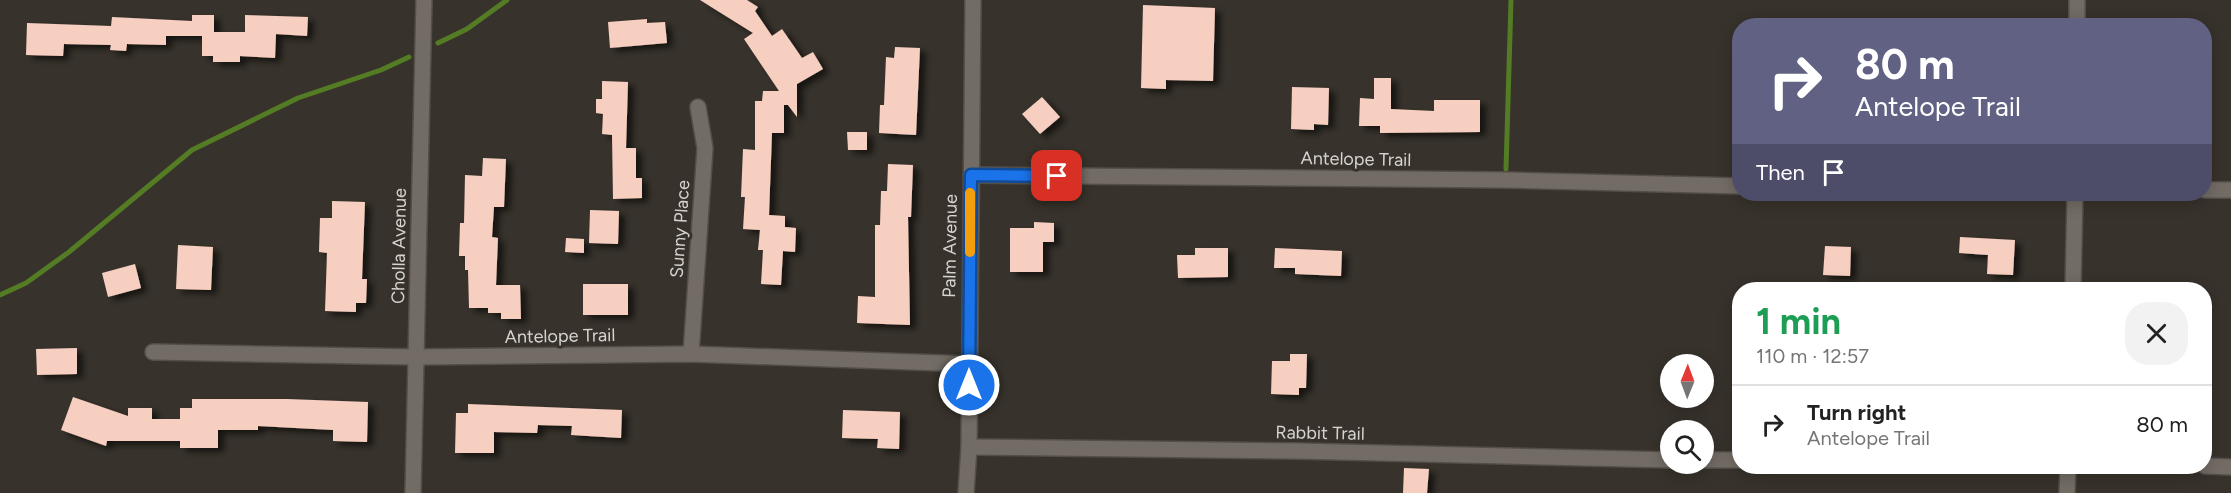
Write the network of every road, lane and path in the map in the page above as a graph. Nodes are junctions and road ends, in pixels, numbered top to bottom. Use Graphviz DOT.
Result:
graph roads {
  1 [pos="424,0"];
  2 [pos="973,0"];
  3 [pos="2077,0"];
  4 [pos="2077,18"];
  5 [pos="698,107"];
  6 [pos="971,175"];
  7 [pos="1732,186"];
  8 [pos="2212,190"];
  9 [pos="2231,190"];
  10 [pos="2075,201"];
  11 [pos="2073,282"];
  12 [pos="153,352"];
  13 [pos="691,354"];
  14 [pos="416,357"];
  15 [pos="968,364"];
  16 [pos="969,447"];
  17 [pos="1660,460"];
  18 [pos="1714,460"];
  19 [pos="1732,460"];
  20 [pos="2212,466"];
  21 [pos="2231,467"];
  22 [pos="2068,474"];
  23 [pos="413,493"];
  24 [pos="966,493"];
  25 [pos="2067,493"];
  1 -- 14 [label="street, Cholla Avenue"];
  2 -- 6 [label="street, Palm Avenue"];
  3 -- 4 [label="street"];
  5 -- 13 [label="street, Sunny Place"];
  6 -- 7 [label="street, Antelope Trail"];
  6 -- 15 [label="street, Palm Avenue"];
  8 -- 9 [label="street"];
  10 -- 11 [label="street"];
  12 -- 14 [label="street, Antelope Trail"];
  13 -- 14 [label="street, Antelope Trail"];
  13 -- 15 [label="street, Antelope Trail"];
  14 -- 23 [label="street, Cholla Avenue"];
  15 -- 16 [label="street, Palm Avenue"];
  16 -- 17 [label="street, Rabbit Trail"];
  16 -- 24 [label="street, Palm Avenue"];
  18 -- 19 [label="street"];
  20 -- 21 [label="street"];
  22 -- 25 [label="street"];
}
